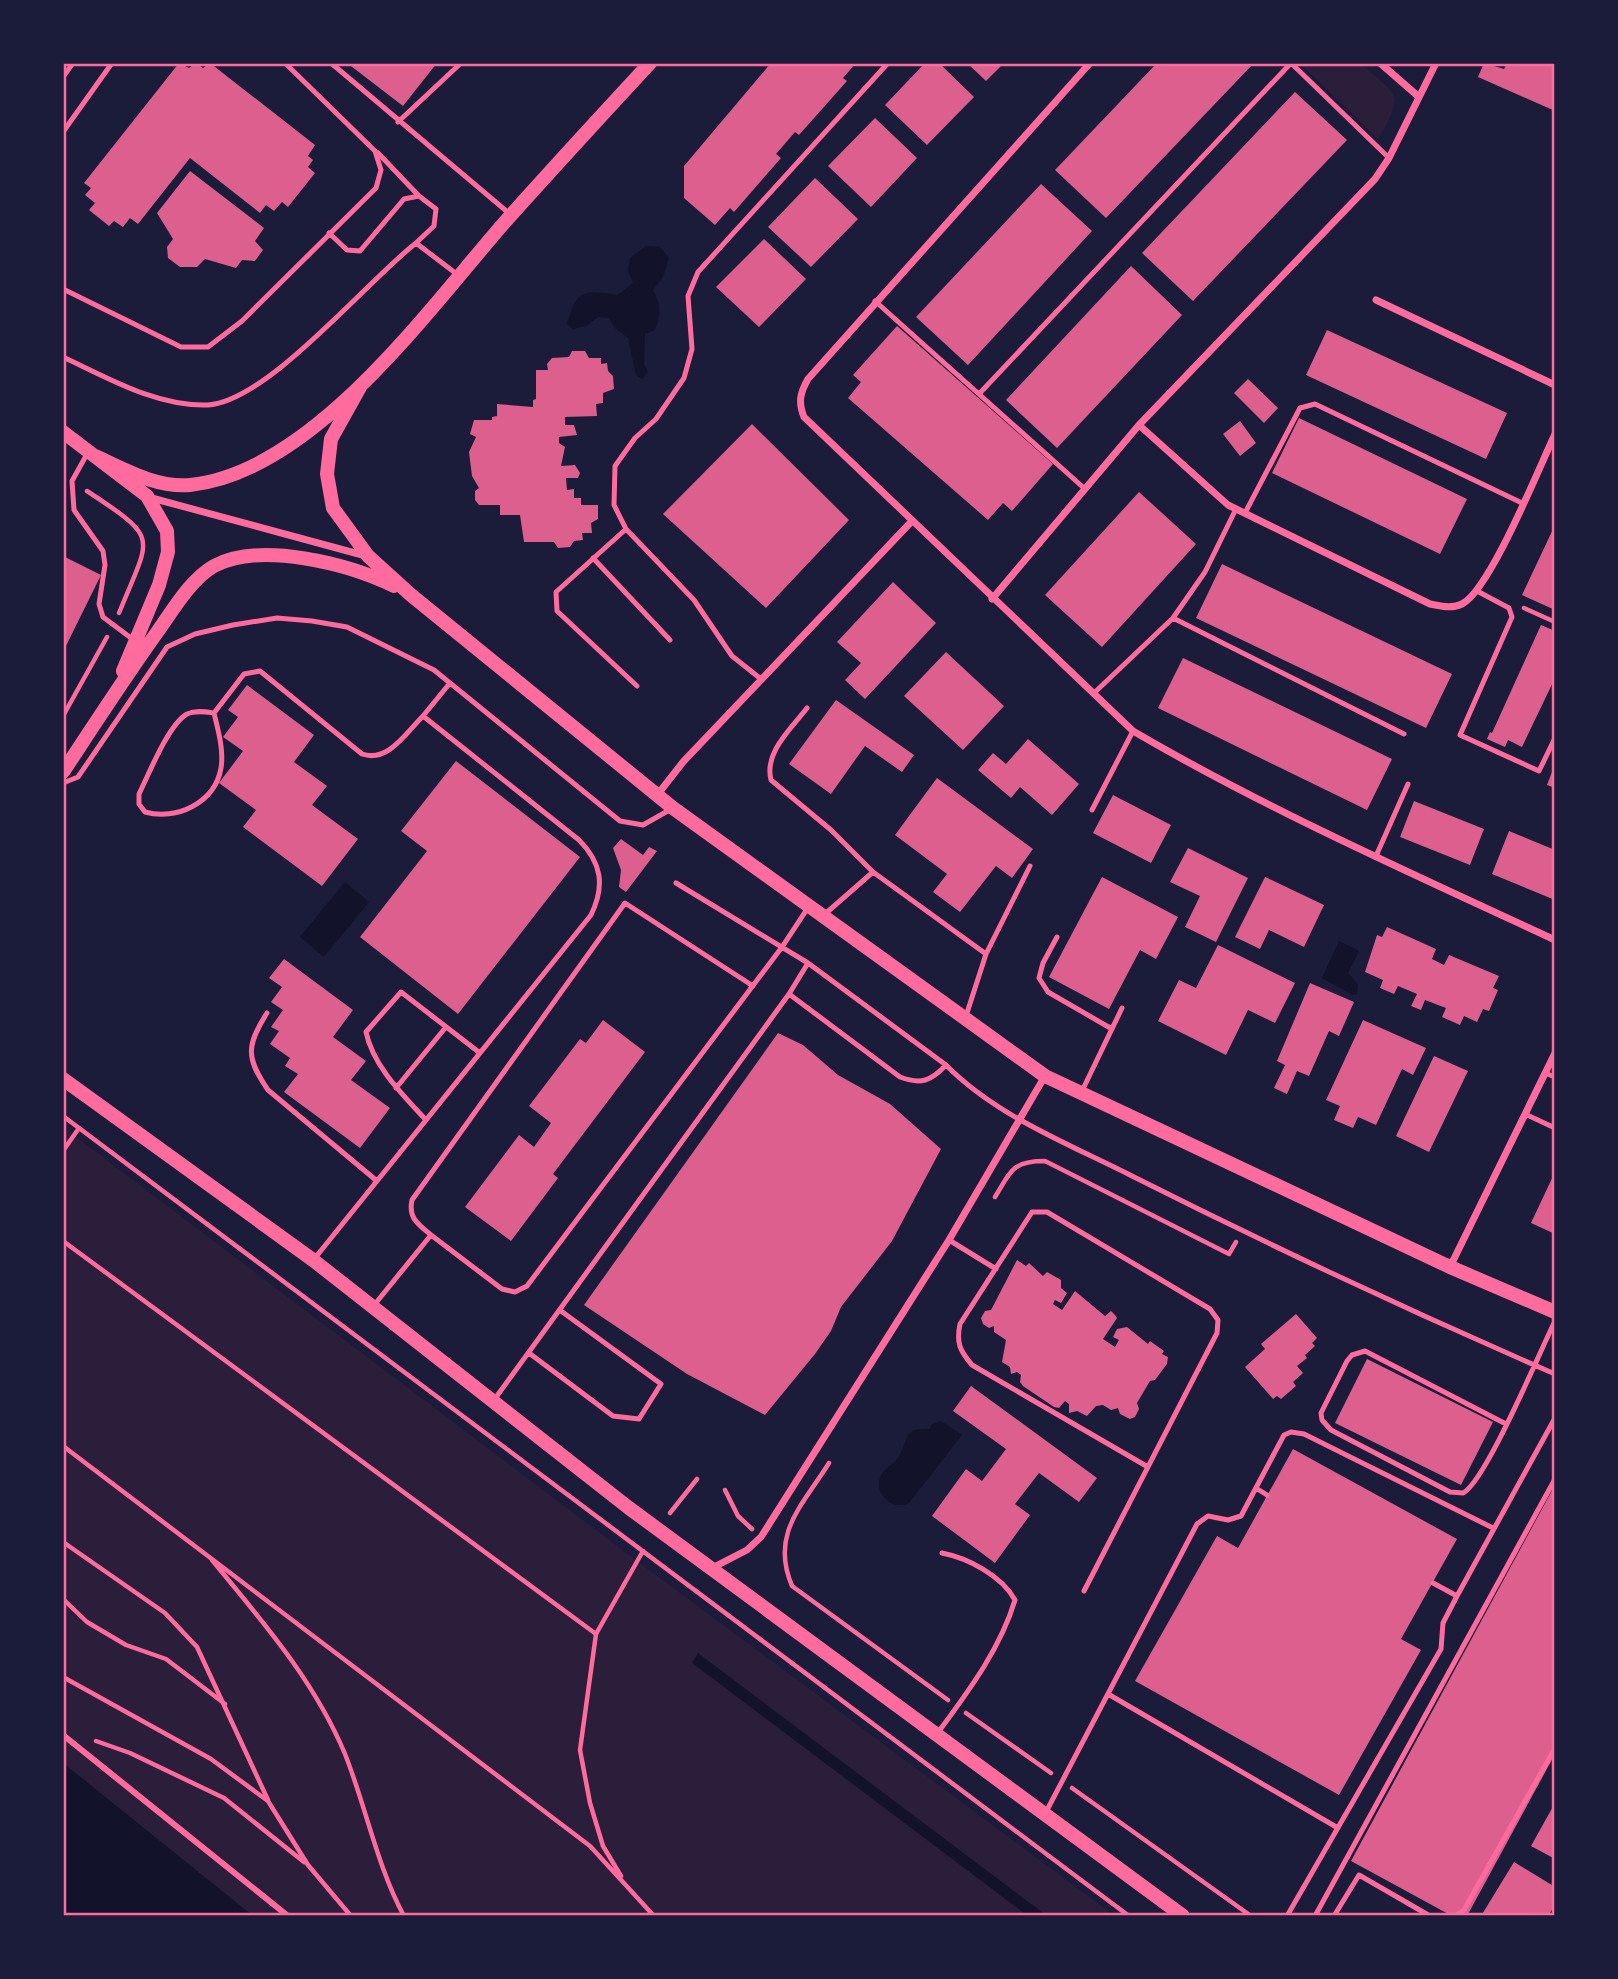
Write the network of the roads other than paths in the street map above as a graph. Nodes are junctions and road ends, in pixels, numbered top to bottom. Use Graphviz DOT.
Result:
graph roads {
  1 [pos="73,63"];
  2 [pos="112,63"];
  3 [pos="285,63"];
  4 [pos="331,63"];
  5 [pos="461,63"];
  6 [pos="650,63"];
  7 [pos="888,63"];
  8 [pos="1090,63"];
  9 [pos="1291,63"];
  10 [pos="1380,63"];
  11 [pos="1436,63"];
  12 [pos="63,77"];
  13 [pos="1419,97"];
  14 [pos="398,122"];
  15 [pos="63,132"];
  16 [pos="375,151"];
  17 [pos="1389,158"];
  18 [pos="419,196"];
  19 [pos="511,215"];
  20 [pos="330,233"];
  21 [pos="416,243"];
  22 [pos="458,275"];
  23 [pos="63,289"];
  24 [pos="1377,300"];
  25 [pos="875,301"];
  26 [pos="63,357"];
  27 [pos="1555,385"];
  28 [pos="360,387"];
  29 [pos="979,394"];
  30 [pos="1139,425"];
  31 [pos="63,432"];
  32 [pos="1555,434"];
  33 [pos="91,454"];
  34 [pos="1085,489"];
  35 [pos="147,496"];
  36 [pos="1522,503"];
  37 [pos="1236,509"];
  38 [pos="1245,513"];
  39 [pos="912,521"];
  40 [pos="626,529"];
  41 [pos="368,556"];
  42 [pos="593,558"];
  43 [pos="1477,591"];
  44 [pos="411,595"];
  45 [pos="992,599"];
  46 [pos="1173,618"];
  47 [pos="670,640"];
  48 [pos="135,641"];
  49 [pos="761,679"];
  50 [pos="450,683"];
  51 [pos="637,686"];
  52 [pos="115,692"];
  53 [pos="1093,694"];
  54 [pos="807,708"];
  55 [pos="215,713"];
  56 [pos="423,716"];
  57 [pos="1133,731"];
  58 [pos="1404,734"];
  59 [pos="1555,738"];
  60 [pos="63,773"];
  61 [pos="1408,784"];
  62 [pos="658,794"];
  63 [pos="673,807"];
  64 [pos="1092,810"];
  65 [pos="1376,856"];
  66 [pos="1030,866"];
  67 [pos="873,872"];
  68 [pos="677,883"];
  69 [pos="809,906"];
  70 [pos="822,916"];
  71 [pos="1058,937"];
  72 [pos="1555,940"];
  73 [pos="782,947"];
  74 [pos="986,954"];
  75 [pos="808,963"];
  76 [pos="753,986"];
  77 [pos="789,994"];
  78 [pos="1122,1008"];
  79 [pos="267,1013"];
  80 [pos="964,1019"];
  81 [pos="446,1027"];
  82 [pos="1112,1029"];
  83 [pos="480,1053"];
  84 [pos="1555,1054"];
  85 [pos="946,1065"];
  86 [pos="1545,1073"];
  87 [pos="1045,1076"];
  88 [pos="1555,1077"];
  89 [pos="63,1079"];
  90 [pos="396,1088"];
  91 [pos="1081,1094"];
  92 [pos="1525,1114"];
  93 [pos="1020,1119"];
  94 [pos="426,1120"];
  95 [pos="1555,1128"];
  96 [pos="377,1181"];
  97 [pos="430,1235"];
  98 [pos="949,1240"];
  99 [pos="313,1260"];
  100 [pos="1450,1266"];
  101 [pos="996,1269"];
  102 [pos="373,1307"];
  103 [pos="561,1311"];
  104 [pos="1555,1312"];
  105 [pos="1555,1321"];
  106 [pos="529,1353"];
  107 [pos="1534,1365"];
  108 [pos="1555,1374"];
  109 [pos="494,1400"];
  110 [pos="1555,1418"];
  111 [pos="1506,1424"];
  112 [pos="1149,1466"];
  113 [pos="1555,1479"];
  114 [pos="1256,1489"];
  115 [pos="1268,1495"];
  116 [pos="1493,1528"];
  117 [pos="942,1553"];
  118 [pos="712,1568"];
  119 [pos="1433,1583"];
  120 [pos="1084,1591"];
  121 [pos="1457,1596"];
  122 [pos="1108,1694"];
  123 [pos="937,1734"];
  124 [pos="64,1736"];
  125 [pos="1555,1748"];
  126 [pos="1046,1812"];
  127 [pos="1338,1828"];
  128 [pos="288,1916"];
  129 [pos="1183,1916"];
  130 [pos="1287,1916"];
  131 [pos="1315,1916"];
  132 [pos="1334,1916"];
  133 [pos="1430,1916"];
  134 [pos="1455,1916"];
  1 -- 12 [label="lane"];
  2 -- 15 [label="lane"];
  3 -- 16 [label="lane"];
  4 -- 14 [label="lane"];
  5 -- 14 [label="lane"];
  6 -- 19 [label="main road"];
  7 -- 40 [label="lane"];
  8 -- 25 [label="street"];
  9 -- 17 [label="lane"];
  9 -- 29 [label="lane"];
  10 -- 13 [label="street"];
  11 -- 13 [label="street"];
  13 -- 17 [label="street"];
  14 -- 19 [label="lane"];
  16 -- 18 [label="lane"];
  16 -- 20 [label="lane"];
  17 -- 30 [label="street"];
  18 -- 20 [label="lane"];
  18 -- 21 [label="lane"];
  19 -- 22 [label="main road"];
  20 -- 23 [label="lane"];
  21 -- 22 [label="lane"];
  21 -- 26 [label="lane"];
  22 -- 28 [label="main road"];
  24 -- 27 [label="street"];
  25 -- 29 [label="lane"];
  25 -- 39 [label="street"];
  28 -- 33 [label="main road"];
  28 -- 41 [label="main road"];
  29 -- 34 [label="lane"];
  30 -- 34 [label="street"];
  30 -- 37 [label="street"];
  31 -- 33 [label="main road"];
  32 -- 36 [label="street"];
  33 -- 35 [label="main road"];
  33 -- 48 [label="lane"];
  34 -- 45 [label="street"];
  35 -- 41 [label="street"];
  35 -- 48 [label="main road"];
  36 -- 38 [label="lane"];
  36 -- 43 [label="street"];
  37 -- 38 [label="street"];
  37 -- 46 [label="lane"];
  38 -- 43 [label="street"];
  39 -- 45 [label="street"];
  39 -- 49 [label="street"];
  40 -- 42 [label="lane"];
  40 -- 49 [label="lane"];
  41 -- 44 [label="main road"];
  42 -- 47 [label="lane"];
  42 -- 51 [label="lane"];
  43 -- 59 [label="lane"];
  44 -- 52 [label="main road"];
  44 -- 62 [label="main road"];
  45 -- 53 [label="street"];
  46 -- 53 [label="lane"];
  46 -- 58 [label="lane"];
  48 -- 52 [label="main road"];
  49 -- 62 [label="street"];
  50 -- 56 [label="lane"];
  50 -- 60 [label="lane"];
  50 -- 63 [label="lane"];
  52 -- 60 [label="main road"];
  53 -- 57 [label="street"];
  54 -- 67 [label="lane"];
  55 -- 55 [label="lane"];
  55 -- 56 [label="lane"];
  56 -- 83 [label="lane"];
  57 -- 64 [label="lane"];
  57 -- 65 [label="street"];
  61 -- 65 [label="lane"];
  62 -- 63 [label="main road"];
  63 -- 69 [label="main road"];
  65 -- 72 [label="street"];
  66 -- 74 [label="lane"];
  67 -- 70 [label="lane"];
  67 -- 74 [label="lane"];
  68 -- 73 [label="lane"];
  69 -- 70 [label="main road"];
  69 -- 73 [label="lane"];
  70 -- 80 [label="main road"];
  71 -- 82 [label="lane"];
  73 -- 75 [label="lane"];
  73 -- 76 [label="lane"];
  74 -- 80 [label="lane"];
  75 -- 77 [label="lane"];
  75 -- 85 [label="lane"];
  76 -- 97 [label="lane"];
  76 -- 97 [label="lane"];
  77 -- 85 [label="lane"];
  77 -- 103 [label="lane"];
  78 -- 82 [label="lane"];
  79 -- 96 [label="lane"];
  80 -- 87 [label="main road"];
  81 -- 83 [label="lane"];
  81 -- 90 [label="lane"];
  81 -- 90 [label="lane"];
  82 -- 91 [label="lane"];
  83 -- 94 [label="lane"];
  84 -- 86 [label="street"];
  85 -- 93 [label="lane"];
  86 -- 88 [label="lane"];
  86 -- 92 [label="street"];
  87 -- 91 [label="main road"];
  87 -- 93 [label="street"];
  89 -- 99 [label="main road"];
  90 -- 94 [label="lane"];
  91 -- 100 [label="main road"];
  92 -- 95 [label="lane"];
  92 -- 100 [label="street"];
  93 -- 98 [label="street"];
  93 -- 107 [label="lane"];
  94 -- 96 [label="lane"];
  96 -- 99 [label="lane"];
  97 -- 102 [label="lane"];
  98 -- 101 [label="lane"];
  98 -- 118 [label="street"];
  99 -- 102 [label="main road"];
  100 -- 104 [label="main road"];
  101 -- 112 [label="lane"];
  101 -- 112 [label="lane"];
  102 -- 109 [label="main road"];
  103 -- 106 [label="lane"];
  103 -- 106 [label="lane"];
  105 -- 107 [label="lane"];
  106 -- 109 [label="lane"];
  107 -- 108 [label="lane"];
  107 -- 111 [label="lane"];
  109 -- 118 [label="main road"];
  110 -- 116 [label="lane"];
  111 -- 111 [label="lane"];
  112 -- 120 [label="lane"];
  113 -- 131 [label="lane"];
  114 -- 115 [label="lane"];
  114 -- 116 [label="lane"];
  114 -- 122 [label="lane"];
  116 -- 121 [label="lane"];
  117 -- 123 [label="lane"];
  118 -- 123 [label="main road"];
  119 -- 121 [label="lane"];
  121 -- 127 [label="lane"];
  122 -- 126 [label="lane"];
  122 -- 127 [label="lane"];
  123 -- 126 [label="main road"];
  124 -- 128 [label="street"];
  125 -- 134 [label="lane"];
  126 -- 129 [label="main road"];
  127 -- 130 [label="lane"];
  132 -- 133 [label="lane"];
}
